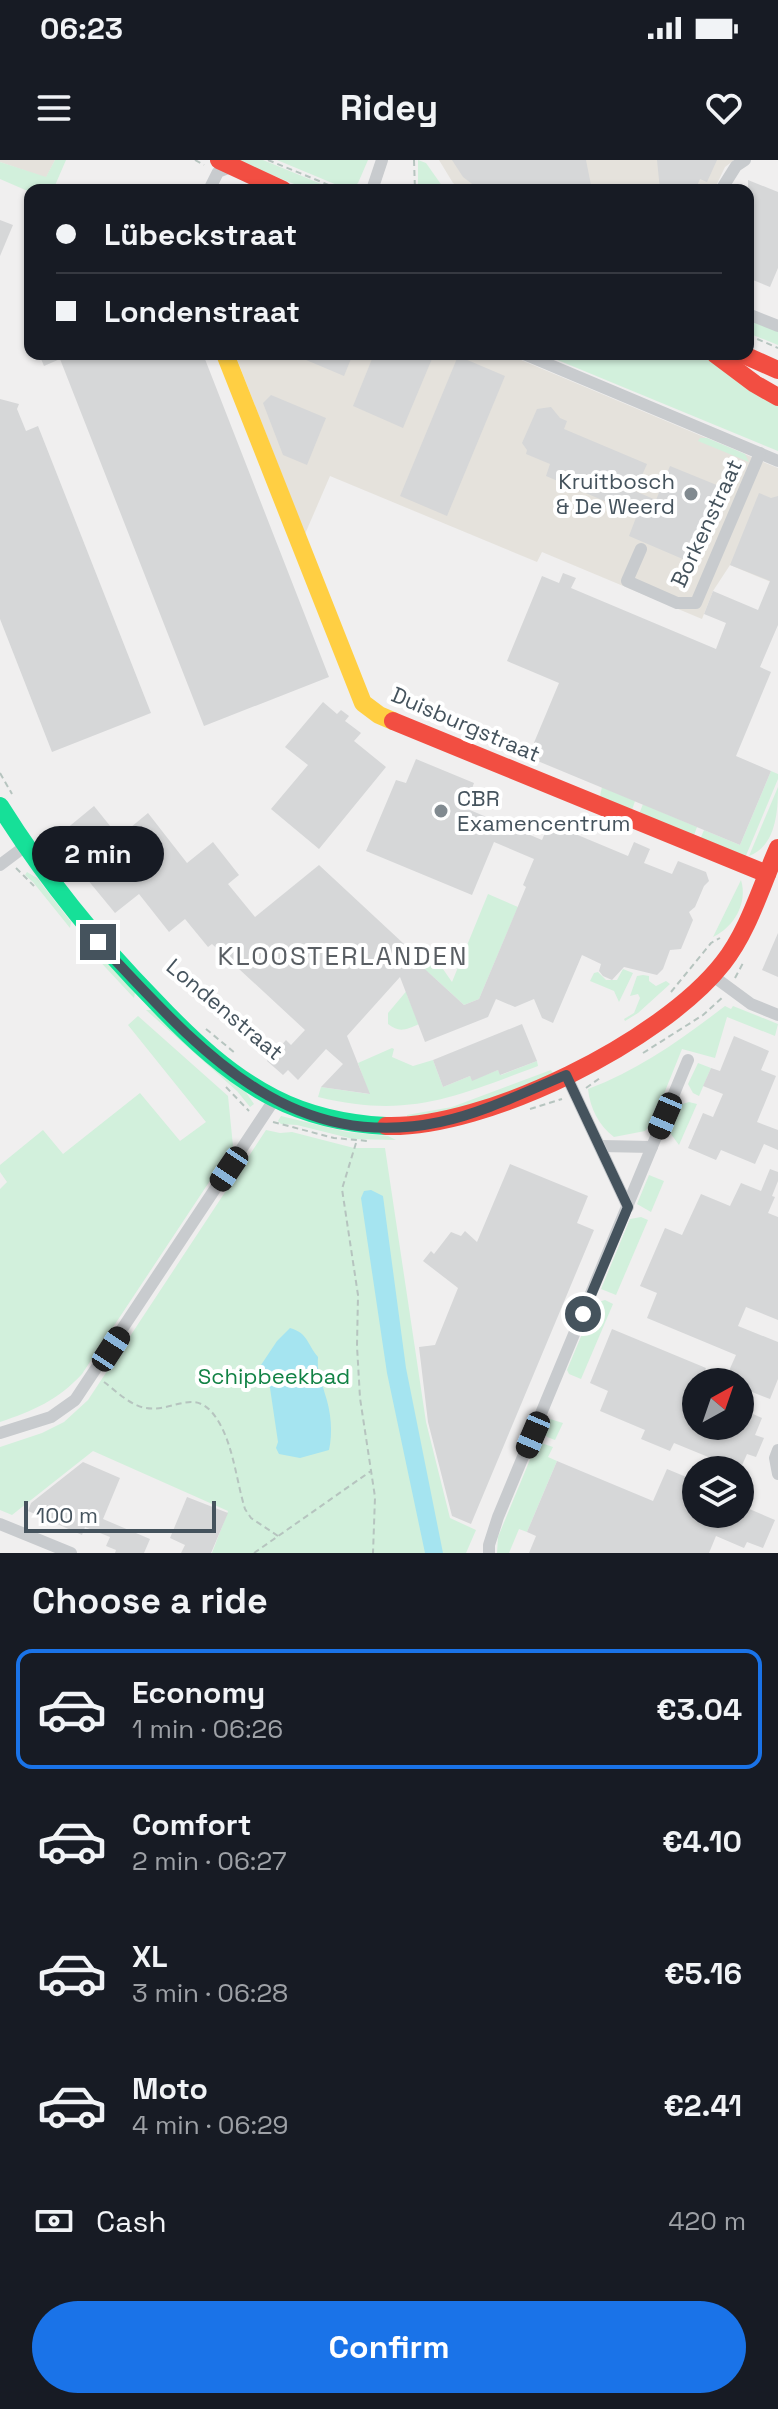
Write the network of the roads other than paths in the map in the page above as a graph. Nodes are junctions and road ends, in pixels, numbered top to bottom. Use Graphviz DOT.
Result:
graph roads {
  1 [pos="382,160"];
  2 [pos="745,160"];
  3 [pos="225,163"];
  4 [pos="212,184"];
  5 [pos="270,184"];
  6 [pos="374,184"];
  7 [pos="725,184"];
  8 [pos="754,316"];
  9 [pos="778,326"];
  10 [pos="754,359"];
  11 [pos="227,360"];
  12 [pos="538,360"];
  13 [pos="724,360"];
  14 [pos="778,370"];
  15 [pos="778,397"];
  16 [pos="760,453"];
  17 [pos="778,461"];
  18 [pos="641,549"];
  19 [pos="6,801"];
  20 [pos="778,848"];
  21 [pos="11,856"];
  22 [pos="767,874"];
  23 [pos="713,976"];
  24 [pos="778,1015"];
  25 [pos="688,1060"];
  26 [pos="566,1075"];
  27 [pos="274,1100"];
  28 [pos="601,1146"];
  29 [pos="652,1147"];
  30 [pos="628,1207"];
  31 [pos="0,1433"];
  32 [pos="778,1450"];
  33 [pos="778,1474"];
  34 [pos="0,1524"];
  35 [pos="71,1553"];
  36 [pos="489,1553"];
  1 -- 6 [label="street"];
  2 -- 7 [label="street"];
  3 -- 4 [label="street"];
  3 -- 5 [label="street"];
  8 -- 9 [label="street"];
  10 -- 14 [label="street"];
  11 -- 22 [label="street, Duisburgstraat"];
  12 -- 16 [label="street"];
  13 -- 15 [label="street"];
  16 -- 17 [label="street"];
  16 -- 18 [label="street, Borkenstraat"];
  19 -- 21 [label="street, Londenstraat"];
  20 -- 22 [label="street, Londenstraat"];
  21 -- 27 [label="street, Londenstraat"];
  22 -- 23 [label="street, Londenstraat"];
  23 -- 24 [label="street"];
  23 -- 26 [label="street, Londenstraat"];
  25 -- 29 [label="street"];
  26 -- 27 [label="street, Londenstraat"];
  26 -- 28 [label="street"];
  27 -- 31 [label="street"];
  28 -- 29 [label="street"];
  28 -- 30 [label="street"];
  29 -- 30 [label="street"];
  30 -- 36 [label="street"];
  32 -- 33 [label="street"];
  34 -- 35 [label="street"];
}
